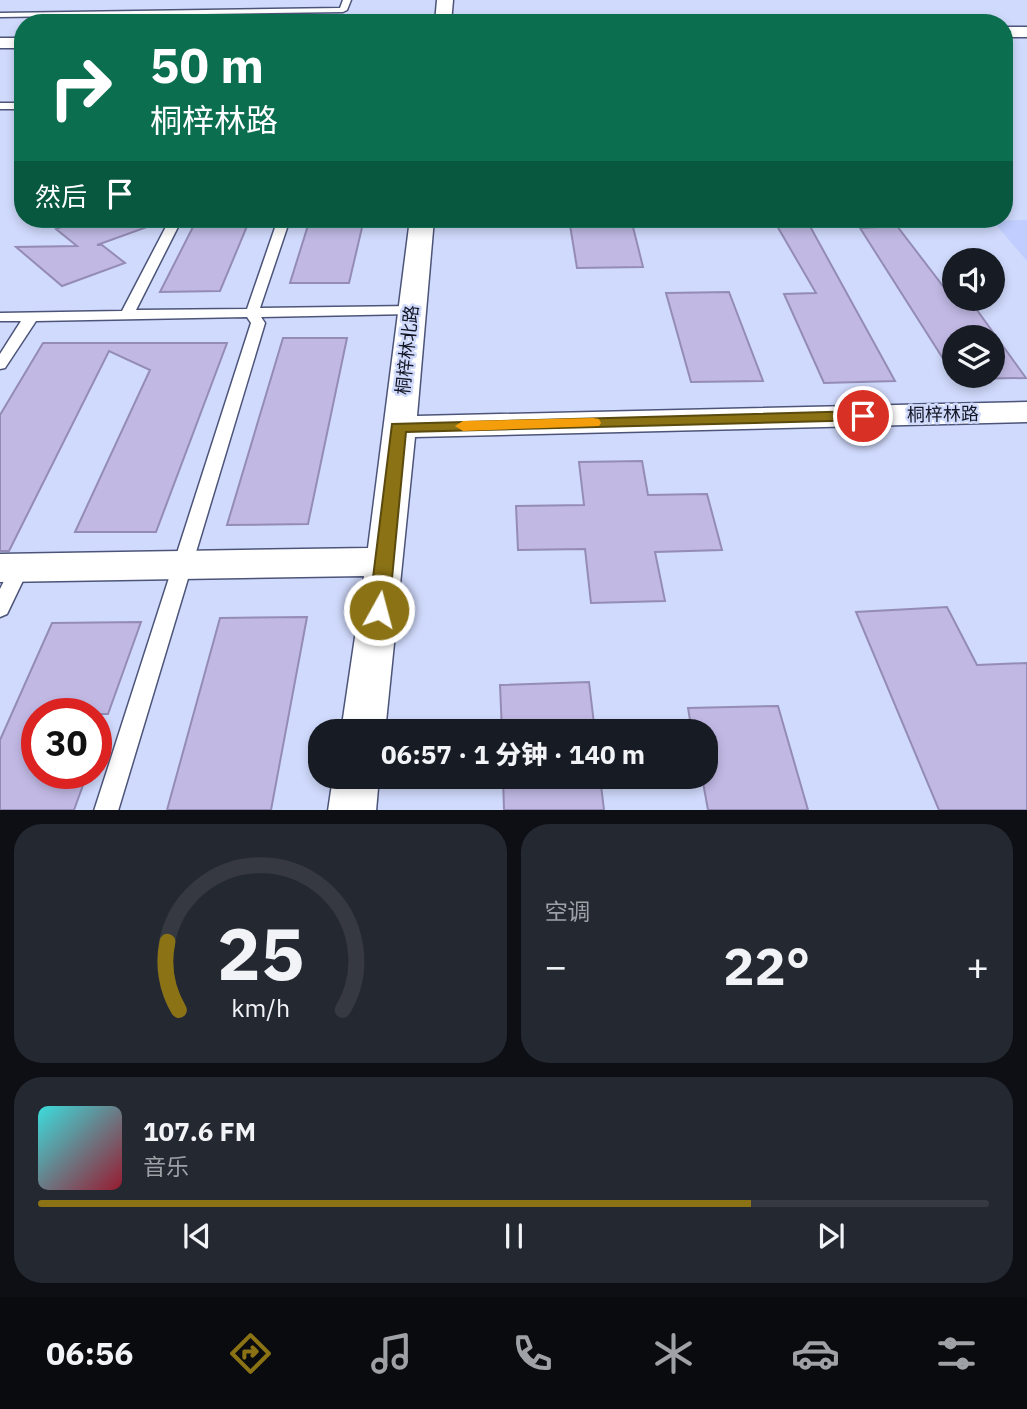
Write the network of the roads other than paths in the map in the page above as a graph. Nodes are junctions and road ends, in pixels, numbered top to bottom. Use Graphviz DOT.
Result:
graph roads {
  1 [pos="279,0"];
  2 [pos="347,0"];
  3 [pos="273,11"];
  4 [pos="68,14"];
  5 [pos="171,228"];
  6 [pos="281,228"];
  7 [pos="421,228"];
  8 [pos="411,310"];
  9 [pos="252,313"];
  10 [pos="127,315"];
  11 [pos="0,317"];
  12 [pos="32,317"];
  13 [pos="0,365"];
  14 [pos="1027,412"];
  15 [pos="398,427"];
  16 [pos="385,562"];
  17 [pos="185,565"];
  18 [pos="10,568"];
  19 [pos="0,609"];
  20 [pos="365,719"];
  21 [pos="355,789"];
  22 [pos="106,810"];
  23 [pos="352,810"];
  1 -- 3 [label="lane"];
  2 -- 3 [label="lane"];
  3 -- 4 [label="lane"];
  5 -- 10 [label="lane"];
  6 -- 9 [label="lane"];
  7 -- 8 [label="street, 桐梓林北路"];
  8 -- 9 [label="lane"];
  8 -- 15 [label="street, 桐梓林北路"];
  9 -- 10 [label="lane"];
  9 -- 17 [label="lane"];
  10 -- 12 [label="lane"];
  11 -- 12 [label="lane"];
  12 -- 13 [label="lane"];
  14 -- 15 [label="street, 桐梓林路"];
  15 -- 16 [label="street, 桐梓林北路"];
  16 -- 17 [label="street"];
  16 -- 20 [label="street, 桐梓林北路"];
  17 -- 18 [label="street"];
  17 -- 22 [label="lane"];
  18 -- 19 [label="lane"];
  21 -- 23 [label="street"];
}
